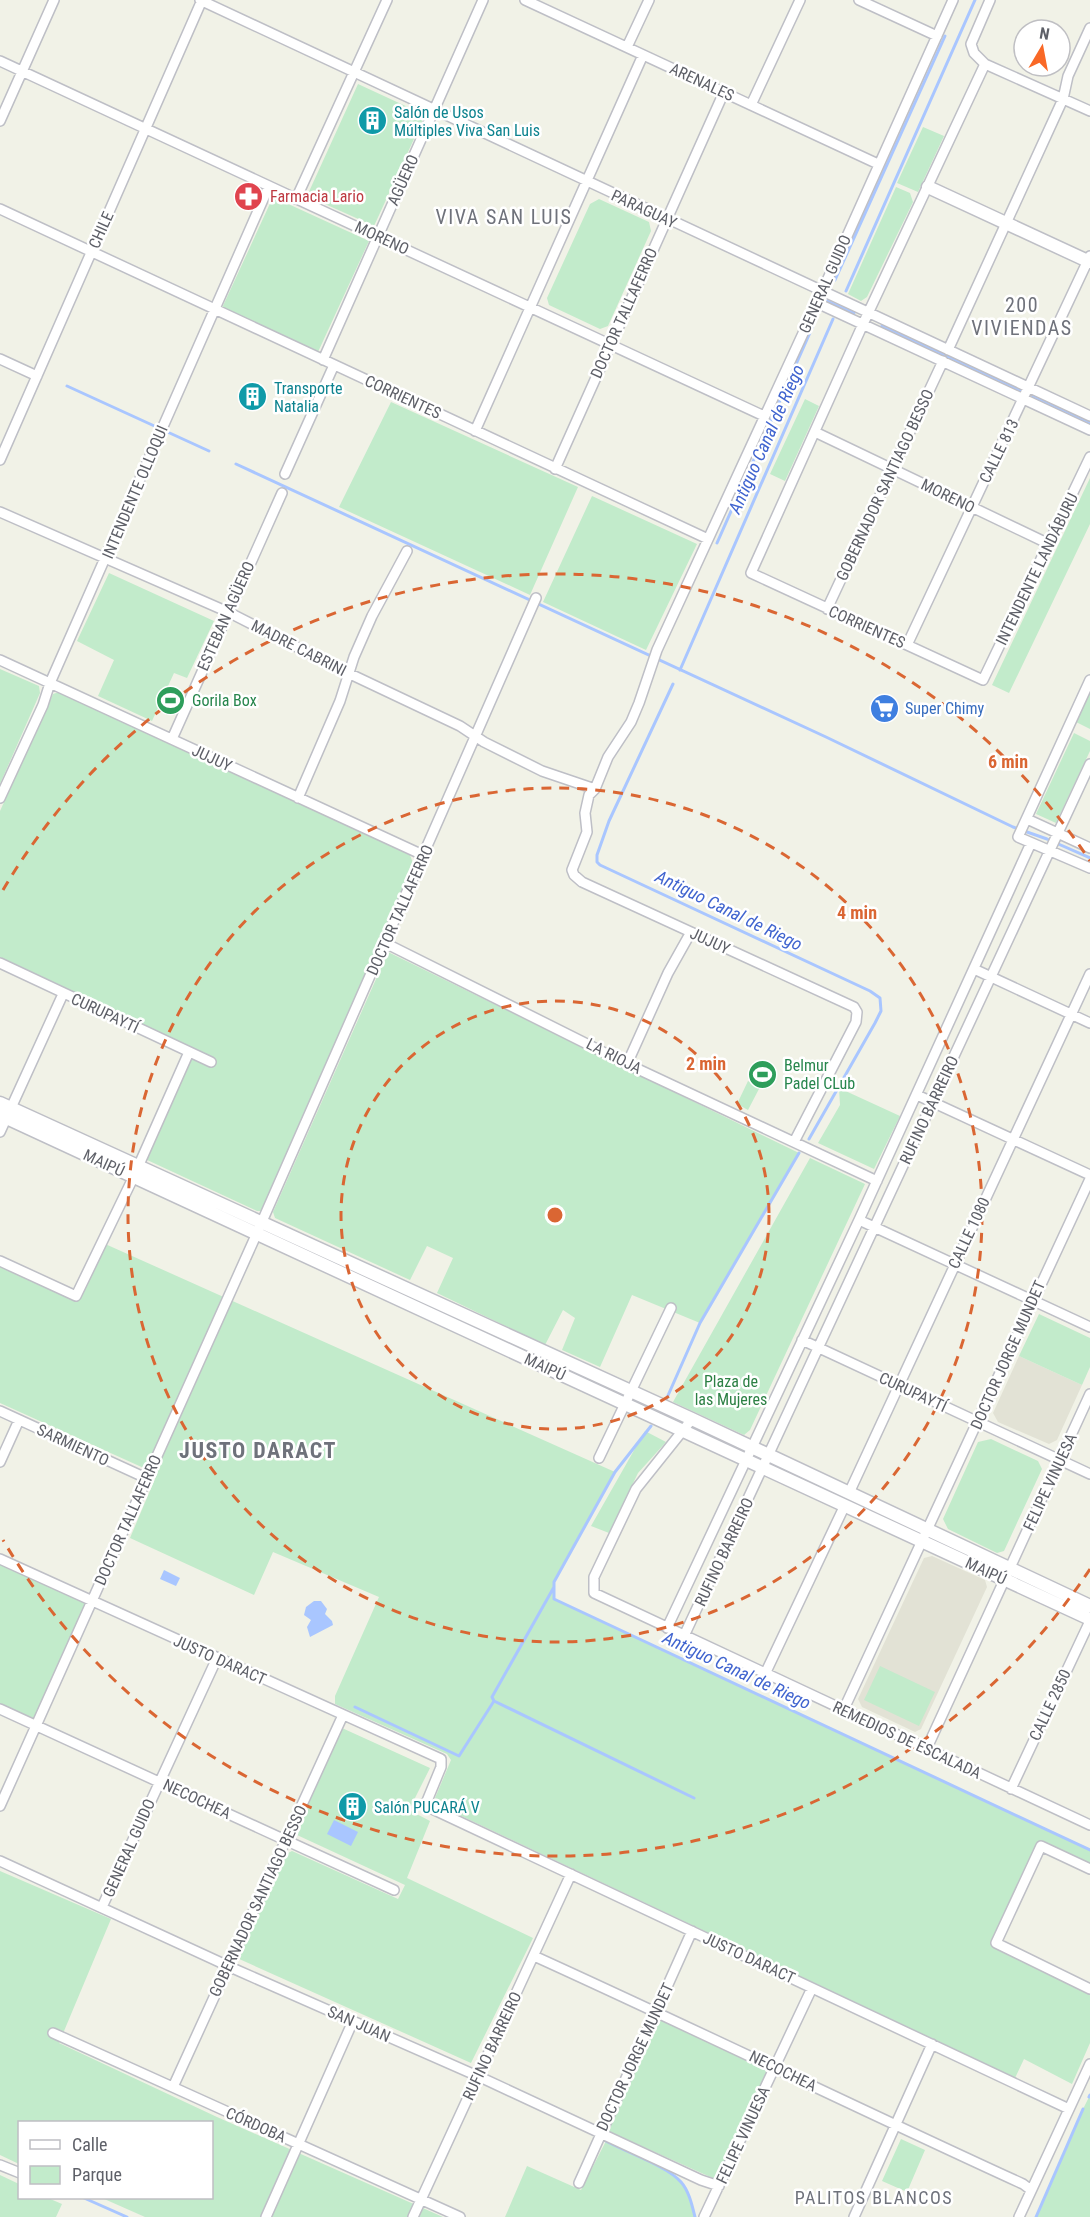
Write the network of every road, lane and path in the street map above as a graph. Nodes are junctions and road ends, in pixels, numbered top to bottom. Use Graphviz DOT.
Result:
graph roads {
  1 [pos="54,0"];
  2 [pos="201,0"];
  3 [pos="387,0"];
  4 [pos="483,0"];
  5 [pos="525,0"];
  6 [pos="649,0"];
  7 [pos="800,0"];
  8 [pos="859,0"];
  9 [pos="952,0"];
  10 [pos="990,0"];
  11 [pos="1090,28"];
  12 [pos="937,36"];
  13 [pos="627,47"];
  14 [pos="643,55"];
  15 [pos="0,61"];
  16 [pos="985,64"];
  17 [pos="22,71"];
  18 [pos="354,73"];
  19 [pos="724,92"];
  20 [pos="1063,99"];
  21 [pos="751,105"];
  22 [pos="434,111"];
  23 [pos="1090,111"];
  24 [pos="0,121"];
  25 [pos="146,129"];
  26 [pos="878,164"];
  27 [pos="586,182"];
  28 [pos="268,186"];
  29 [pos="928,187"];
  30 [pos="296,198"];
  31 [pos="0,209"];
  32 [pos="667,219"];
  33 [pos="1005,223"];
  34 [pos="378,236"];
  35 [pos="92,252"];
  36 [pos="1089,260"];
  37 [pos="822,291"];
  38 [pos="817,303"];
  39 [pos="531,307"];
  40 [pos="215,309"];
  41 [pos="868,313"];
  42 [pos="863,324"];
  43 [pos="610,344"];
  44 [pos="948,350"];
  45 [pos="0,359"];
  46 [pos="323,360"];
  47 [pos="942,361"];
  48 [pos="334,365"];
  49 [pos="37,376"];
  50 [pos="1029,388"];
  51 [pos="1024,399"];
  52 [pos="764,416"];
  53 [pos="1090,417"];
  54 [pos="1090,430"];
  55 [pos="475,431"];
  56 [pos="815,432"];
  57 [pos="1090,457"];
  58 [pos="0,460"];
  59 [pos="555,469"];
  60 [pos="892,469"];
  61 [pos="285,474"];
  62 [pos="282,493"];
  63 [pos="972,507"];
  64 [pos="0,512"];
  65 [pos="708,539"];
  66 [pos="1049,544"];
  67 [pos="407,550"];
  68 [pos="106,559"];
  69 [pos="536,598"];
  70 [pos="827,609"];
  71 [pos="228,612"];
  72 [pos="908,645"];
  73 [pos="0,660"];
  74 [pos="348,673"];
  75 [pos="983,680"];
  76 [pos="1090,680"];
  77 [pos="50,683"];
  78 [pos="475,737"];
  79 [pos="172,739"];
  80 [pos="1090,764"];
  81 [pos="595,789"];
  82 [pos="0,798"];
  83 [pos="298,798"];
  84 [pos="1027,819"];
  85 [pos="1059,834"];
  86 [pos="1031,843"];
  87 [pos="1090,848"];
  88 [pos="1050,850"];
  89 [pos="424,856"];
  90 [pos="1090,868"];
  91 [pos="572,870"];
  92 [pos="691,932"];
  93 [pos="385,943"];
  94 [pos="0,963"];
  95 [pos="974,969"];
  96 [pos="1090,974"];
  97 [pos="992,978"];
  98 [pos="63,994"];
  99 [pos="1071,1014"];
  100 [pos="1090,1023"];
  101 [pos="189,1052"];
  102 [pos="211,1062"];
  103 [pos="627,1064"];
  104 [pos="917,1095"];
  105 [pos="932,1102"];
  106 [pos="4,1111"];
  107 [pos="0,1132"];
  108 [pos="1013,1139"];
  109 [pos="795,1142"];
  110 [pos="136,1171"];
  111 [pos="1090,1177"];
  112 [pos="877,1181"];
  113 [pos="859,1220"];
  114 [pos="874,1227"];
  115 [pos="260,1228"];
  116 [pos="0,1261"];
  117 [pos="955,1265"];
  118 [pos="387,1279"];
  119 [pos="381,1291"];
  120 [pos="1032,1300"];
  121 [pos="671,1308"];
  122 [pos="1090,1327"];
  123 [pos="511,1336"];
  124 [pos="802,1341"];
  125 [pos="504,1348"];
  126 [pos="818,1348"];
  127 [pos="899,1385"];
  128 [pos="632,1392"];
  129 [pos="1090,1394"];
  130 [pos="626,1404"];
  131 [pos="0,1411"];
  132 [pos="692,1419"];
  133 [pos="19,1420"];
  134 [pos="978,1422"];
  135 [pos="684,1431"];
  136 [pos="752,1447"];
  137 [pos="768,1456"];
  138 [pos="599,1458"];
  139 [pos="746,1460"];
  140 [pos="1060,1460"];
  141 [pos="0,1462"];
  142 [pos="763,1468"];
  143 [pos="1090,1474"];
  144 [pos="146,1478"];
  145 [pos="847,1499"];
  146 [pos="925,1536"];
  147 [pos="0,1559"];
  148 [pos="1007,1574"];
  149 [pos="91,1601"];
  150 [pos="1090,1606"];
  151 [pos="1090,1620"];
  152 [pos="667,1628"];
  153 [pos="684,1636"];
  154 [pos="217,1658"];
  155 [pos="765,1674"];
  156 [pos="0,1709"];
  157 [pos="843,1711"];
  158 [pos="343,1715"];
  159 [pos="36,1725"];
  160 [pos="926,1749"];
  161 [pos="159,1782"];
  162 [pos="1011,1789"];
  163 [pos="0,1806"];
  164 [pos="1090,1825"];
  165 [pos="286,1840"];
  166 [pos="0,1861"];
  167 [pos="1090,1869"];
  168 [pos="571,1874"];
  169 [pos="394,1890"];
  170 [pos="102,1907"];
  171 [pos="692,1931"];
  172 [pos="534,1956"];
  173 [pos="228,1966"];
  174 [pos="812,1988"];
  175 [pos="1090,1989"];
  176 [pos="657,2013"];
  177 [pos="353,2020"];
  178 [pos="53,2033"];
  179 [pos="932,2044"];
  180 [pos="1090,2064"];
  181 [pos="775,2067"];
  182 [pos="478,2076"];
  183 [pos="173,2087"];
  184 [pos="1069,2109"];
  185 [pos="897,2126"];
  186 [pos="600,2133"];
  187 [pos="300,2144"];
  188 [pos="0,2164"];
  189 [pos="18,2173"];
  190 [pos="579,2183"];
  191 [pos="719,2186"];
  192 [pos="1031,2190"];
  193 [pos="421,2199"];
  194 [pos="266,2217"];
  195 [pos="413,2217"];
  196 [pos="460,2217"];
  197 [pos="704,2217"];
  198 [pos="854,2217"];
  199 [pos="1019,2217"];
  1 -- 17 [label="street"];
  2 -- 18 [label="street, PARAGUAY"];
  2 -- 25 [label="street, CHILE"];
  3 -- 18 [label="street"];
  4 -- 22 [label="street, AGÜERO"];
  5 -- 13 [label="street, ARENALES"];
  6 -- 13 [label="street"];
  7 -- 21 [label="street"];
  8 -- 12 [label="street"];
  9 -- 12 [label="street, GENERAL GUIDO"];
  10 -- 16 [label="street"];
  11 -- 20 [label="street"];
  12 -- 26 [label="street, GENERAL GUIDO"];
  13 -- 14 [label="street, ARENALES"];
  14 -- 19 [label="street, ARENALES"];
  14 -- 27 [label="street"];
  15 -- 17 [label="street, MORENO"];
  16 -- 20 [label="street"];
  16 -- 29 [label="street"];
  17 -- 24 [label="street"];
  17 -- 25 [label="street, MORENO"];
  18 -- 22 [label="street, PARAGUAY"];
  18 -- 30 [label="street"];
  19 -- 21 [label="street, ARENALES"];
  19 -- 32 [label="street, DOCTOR TALLAFERRO"];
  20 -- 23 [label="street"];
  20 -- 33 [label="street"];
  21 -- 26 [label="street, ARENALES"];
  22 -- 27 [label="street, PARAGUAY"];
  22 -- 34 [label="street, AGÜERO"];
  25 -- 28 [label="street, MORENO"];
  25 -- 35 [label="street, CHILE"];
  26 -- 37 [label="street, GENERAL GUIDO"];
  27 -- 32 [label="street, PARAGUAY"];
  27 -- 39 [label="street"];
  28 -- 30 [label="street, MORENO"];
  28 -- 40 [label="street, INTENDENTE OLLOQUI"];
  29 -- 33 [label="street"];
  29 -- 41 [label="street"];
  30 -- 34 [label="street, MORENO"];
  31 -- 35 [label="street, CORRIENTES"];
  32 -- 37 [label="street, PARAGUAY"];
  32 -- 43 [label="street, DOCTOR TALLAFERRO"];
  33 -- 36 [label="street"];
  33 -- 44 [label="street"];
  34 -- 39 [label="street, MORENO"];
  34 -- 46 [label="street, AGÜERO"];
  35 -- 40 [label="street, CORRIENTES"];
  35 -- 49 [label="street, CHILE"];
  36 -- 50 [label="street, CALLE 813"];
  37 -- 38 [label="street, GENERAL GUIDO"];
  37 -- 41 [label="street, PARAGUAY"];
  38 -- 42 [label="street"];
  38 -- 52 [label="street, GENERAL GUIDO"];
  39 -- 43 [label="street, MORENO"];
  39 -- 55 [label="street"];
  40 -- 46 [label="street, CORRIENTES"];
  40 -- 68 [label="street, INTENDENTE OLLOQUI"];
  41 -- 42 [label="street"];
  41 -- 44 [label="street, PARAGUAY"];
  42 -- 47 [label="street"];
  42 -- 56 [label="street"];
  43 -- 52 [label="street, MORENO"];
  43 -- 59 [label="street, DOCTOR TALLAFERRO"];
  44 -- 50 [label="street, PARAGUAY"];
  45 -- 49 [label="street"];
  46 -- 48 [label="street, CORRIENTES"];
  47 -- 51 [label="street"];
  47 -- 60 [label="street, GOBERNADOR SANTIAGO BESSO"];
  48 -- 55 [label="street, CORRIENTES"];
  48 -- 61 [label="street"];
  49 -- 58 [label="street, CHILE"];
  50 -- 51 [label="street, CALLE 813"];
  50 -- 53 [label="street, PARAGUAY"];
  51 -- 54 [label="street"];
  51 -- 63 [label="street, CALLE 813"];
  52 -- 65 [label="street, GENERAL GUIDO"];
  55 -- 59 [label="street, CORRIENTES"];
  56 -- 60 [label="street, MORENO"];
  56 -- 70 [label="street, CORRIENTES"];
  57 -- 66 [label="street, INTENDENTE LANDÁBURU"];
  59 -- 65 [label="street, CORRIENTES"];
  60 -- 63 [label="street, MORENO"];
  60 -- 70 [label="street, GOBERNADOR SANTIAGO BESSO"];
  62 -- 71 [label="street, ESTEBAN AGÜERO"];
  63 -- 66 [label="street, MORENO"];
  63 -- 72 [label="street, CALLE 813"];
  64 -- 68 [label="street, MADRE CABRINI"];
  65 -- 81 [label="street, GENERAL GUIDO"];
  66 -- 75 [label="street, INTENDENTE LANDÁBURU"];
  67 -- 74 [label="street"];
  68 -- 71 [label="street, MADRE CABRINI"];
  68 -- 77 [label="street, INTENDENTE OLLOQUI"];
  69 -- 78 [label="street, DOCTOR TALLAFERRO"];
  70 -- 72 [label="street, CORRIENTES"];
  71 -- 74 [label="street, MADRE CABRINI"];
  71 -- 79 [label="street, ESTEBAN AGÜERO"];
  72 -- 75 [label="street, CORRIENTES"];
  73 -- 77 [label="street, JUJUY"];
  74 -- 78 [label="street, MADRE CABRINI"];
  74 -- 83 [label="street"];
  76 -- 84 [label="street"];
  77 -- 79 [label="street, JUJUY"];
  77 -- 82 [label="street, INTENDENTE OLLOQUI"];
  78 -- 81 [label="street, MADRE CABRINI"];
  78 -- 89 [label="street, DOCTOR TALLAFERRO"];
  79 -- 83 [label="street, JUJUY"];
  80 -- 85 [label="street, RUFINO BARREIRO"];
  81 -- 91 [label="street, GENERAL GUIDO"];
  83 -- 89 [label="street, JUJUY"];
  84 -- 85 [label="street"];
  84 -- 86 [label="street"];
  85 -- 87 [label="street"];
  85 -- 88 [label="street, RUFINO BARREIRO"];
  86 -- 88 [label="street"];
  86 -- 95 [label="street, RUFINO BARREIRO"];
  88 -- 90 [label="street"];
  88 -- 97 [label="street, RUFINO BARREIRO"];
  89 -- 93 [label="street, DOCTOR TALLAFERRO"];
  91 -- 92 [label="street, JUJUY"];
  92 -- 103 [label="street"];
  92 -- 109 [label="street, JUJUY"];
  93 -- 103 [label="street, LA RIOJA"];
  93 -- 115 [label="street, DOCTOR TALLAFERRO"];
  94 -- 98 [label="street, CURUPAYTÍ"];
  95 -- 97 [label="street"];
  95 -- 104 [label="street, RUFINO BARREIRO"];
  96 -- 99 [label="street, CALLE 1080"];
  97 -- 99 [label="street"];
  97 -- 105 [label="street, RUFINO BARREIRO"];
  98 -- 101 [label="street, CURUPAYTÍ"];
  98 -- 106 [label="street"];
  99 -- 100 [label="street"];
  99 -- 108 [label="street, CALLE 1080"];
  101 -- 102 [label="street, CURUPAYTÍ"];
  101 -- 110 [label="street"];
  103 -- 109 [label="street, LA RIOJA"];
  104 -- 105 [label="street"];
  104 -- 112 [label="street, RUFINO BARREIRO"];
  105 -- 108 [label="street"];
  105 -- 114 [label="street, RUFINO BARREIRO"];
  106 -- 107 [label="street"];
  106 -- 110 [label="street, MAIPÚ"];
  108 -- 111 [label="street"];
  108 -- 117 [label="street, CALLE 1080"];
  109 -- 112 [label="street, LA RIOJA"];
  110 -- 115 [label="street, MAIPÚ"];
  110 -- 116 [label="street"];
  111 -- 120 [label="street, DOCTOR JORGE MUNDET"];
  112 -- 113 [label="street, RUFINO BARREIRO"];
  113 -- 114 [label="street"];
  113 -- 124 [label="street, RUFINO BARREIRO"];
  114 -- 117 [label="street"];
  114 -- 126 [label="street, RUFINO BARREIRO"];
  115 -- 118 [label="street, MAIPÚ"];
  115 -- 119 [label="street, MAIPÚ"];
  115 -- 144 [label="street, DOCTOR TALLAFERRO"];
  117 -- 120 [label="street"];
  117 -- 127 [label="street, CALLE 1080"];
  118 -- 119 [label="street"];
  118 -- 123 [label="street, MAIPÚ"];
  119 -- 125 [label="street, MAIPÚ"];
  120 -- 122 [label="street"];
  120 -- 134 [label="street, DOCTOR JORGE MUNDET"];
  121 -- 128 [label="street"];
  123 -- 125 [label="street"];
  123 -- 128 [label="street, MAIPÚ"];
  124 -- 126 [label="street, CURUPAYTÍ"];
  124 -- 136 [label="street, RUFINO BARREIRO"];
  125 -- 130 [label="street, MAIPÚ"];
  126 -- 127 [label="street, CURUPAYTÍ"];
  126 -- 137 [label="street, RUFINO BARREIRO"];
  127 -- 134 [label="street, CURUPAYTÍ"];
  127 -- 145 [label="street, CALLE 1080"];
  128 -- 130 [label="street"];
  128 -- 132 [label="street, MAIPÚ"];
  129 -- 140 [label="street, FELIPE VINUESA"];
  130 -- 135 [label="street, MAIPÚ"];
  130 -- 138 [label="street"];
  131 -- 133 [label="street, SARMIENTO"];
  132 -- 135 [label="street"];
  132 -- 136 [label="street, MAIPÚ"];
  133 -- 141 [label="street"];
  133 -- 144 [label="street, SARMIENTO"];
  134 -- 140 [label="street, CURUPAYTÍ"];
  134 -- 146 [label="street, DOCTOR JORGE MUNDET"];
  135 -- 139 [label="street, MAIPÚ"];
  135 -- 152 [label="street, REMEDIOS DE ESCALADA"];
  136 -- 137 [label="street, MAIPÚ"];
  136 -- 139 [label="street, RUFINO BARREIRO"];
  137 -- 142 [label="street, RUFINO BARREIRO"];
  137 -- 145 [label="street, MAIPÚ"];
  139 -- 142 [label="street, MAIPÚ"];
  139 -- 152 [label="street, RUFINO BARREIRO"];
  140 -- 143 [label="street, CURUPAYTÍ"];
  140 -- 148 [label="street, FELIPE VINUESA"];
  142 -- 145 [label="street, MAIPÚ"];
  142 -- 153 [label="street, RUFINO BARREIRO"];
  144 -- 149 [label="street, DOCTOR TALLAFERRO"];
  145 -- 146 [label="street, MAIPÚ"];
  145 -- 155 [label="street, CALLE 1080"];
  146 -- 148 [label="street, MAIPÚ"];
  146 -- 157 [label="street, DOCTOR JORGE MUNDET"];
  147 -- 149 [label="street, JUSTO DARACT"];
  148 -- 150 [label="street, MAIPÚ"];
  148 -- 151 [label="street, MAIPÚ"];
  148 -- 160 [label="street, FELIPE VINUESA"];
  149 -- 154 [label="street, JUSTO DARACT"];
  149 -- 159 [label="street, DOCTOR TALLAFERRO"];
  151 -- 162 [label="street, CALLE 2850"];
  152 -- 153 [label="street, REMEDIOS DE ESCALADA"];
  153 -- 155 [label="street, REMEDIOS DE ESCALADA"];
  154 -- 158 [label="street, JUSTO DARACT"];
  154 -- 161 [label="street, GENERAL GUIDO"];
  155 -- 157 [label="street, REMEDIOS DE ESCALADA"];
  156 -- 159 [label="street, NECOCHEA"];
  157 -- 160 [label="street, REMEDIOS DE ESCALADA"];
  158 -- 165 [label="street, GOBERNADOR SANTIAGO BESSO"];
  158 -- 168 [label="street, JUSTO DARACT"];
  159 -- 161 [label="street, NECOCHEA"];
  159 -- 163 [label="street, DOCTOR TALLAFERRO"];
  160 -- 162 [label="street, REMEDIOS DE ESCALADA"];
  161 -- 165 [label="street, NECOCHEA"];
  161 -- 170 [label="street, GENERAL GUIDO"];
  162 -- 164 [label="street, REMEDIOS DE ESCALADA"];
  165 -- 169 [label="street, NECOCHEA"];
  165 -- 173 [label="street, GOBERNADOR SANTIAGO BESSO"];
  166 -- 170 [label="street, SAN JUAN"];
  167 -- 175 [label="street"];
  168 -- 171 [label="street, JUSTO DARACT"];
  168 -- 172 [label="street, RUFINO BARREIRO"];
  170 -- 173 [label="street, SAN JUAN"];
  171 -- 174 [label="street, JUSTO DARACT"];
  171 -- 176 [label="street, DOCTOR JORGE MUNDET"];
  172 -- 176 [label="street, NECOCHEA"];
  172 -- 182 [label="street, RUFINO BARREIRO"];
  173 -- 177 [label="street, SAN JUAN"];
  173 -- 183 [label="street, GOBERNADOR SANTIAGO BESSO"];
  174 -- 179 [label="street, JUSTO DARACT"];
  174 -- 181 [label="street, FELIPE VINUESA"];
  176 -- 181 [label="street, NECOCHEA"];
  176 -- 186 [label="street, DOCTOR JORGE MUNDET"];
  177 -- 182 [label="street, SAN JUAN"];
  177 -- 187 [label="street"];
  178 -- 183 [label="street, CÓRDOBA"];
  179 -- 184 [label="street, JUSTO DARACT"];
  179 -- 185 [label="street"];
  180 -- 184 [label="street"];
  181 -- 185 [label="street, NECOCHEA"];
  181 -- 191 [label="street, FELIPE VINUESA"];
  182 -- 186 [label="street, SAN JUAN"];
  182 -- 193 [label="street, RUFINO BARREIRO"];
  183 -- 187 [label="street, CÓRDOBA"];
  184 -- 192 [label="street"];
  185 -- 192 [label="street, NECOCHEA"];
  185 -- 198 [label="street"];
  186 -- 190 [label="street, DOCTOR JORGE MUNDET"];
  186 -- 191 [label="street, SAN JUAN"];
  187 -- 193 [label="street, CÓRDOBA"];
  187 -- 194 [label="street"];
  188 -- 189 [label="street"];
  191 -- 197 [label="street, FELIPE VINUESA"];
  192 -- 199 [label="street"];
  193 -- 195 [label="street, RUFINO BARREIRO"];
  193 -- 196 [label="street, CÓRDOBA"];
}
